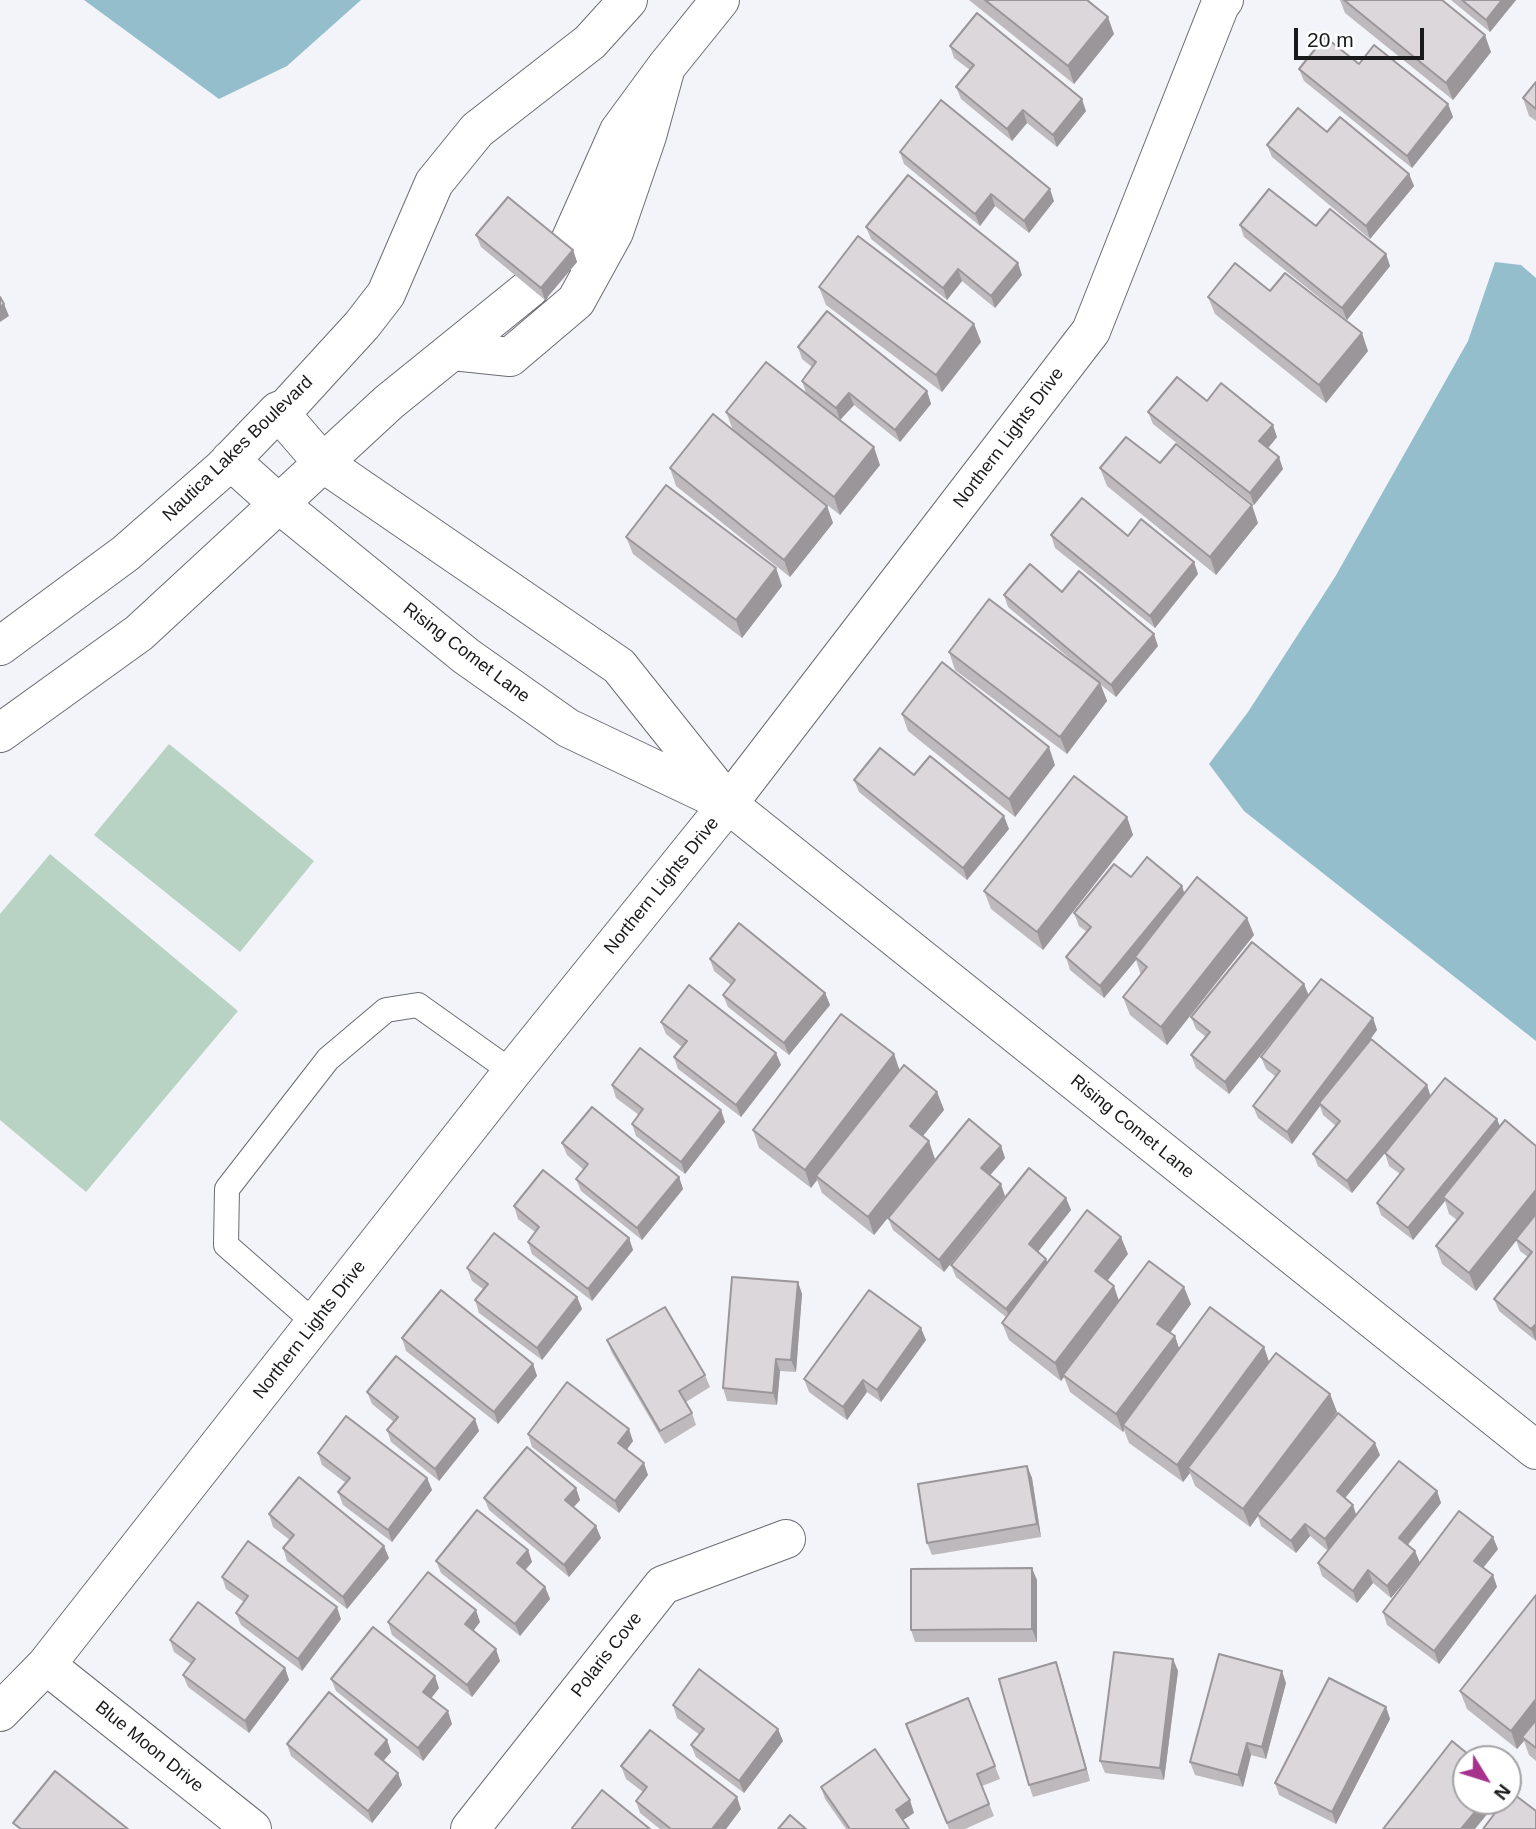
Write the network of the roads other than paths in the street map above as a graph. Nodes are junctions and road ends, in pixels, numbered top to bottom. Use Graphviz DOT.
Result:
graph roads {
  1 [pos="628,0"];
  2 [pos="720,0"];
  3 [pos="1224,0"];
  4 [pos="666,67"];
  5 [pos="565,252"];
  6 [pos="530,288"];
  7 [pos="453,351"];
  8 [pos="278,411"];
  9 [pos="230,460"];
  10 [pos="323,463"];
  11 [pos="279,504"];
  12 [pos="0,646"];
  13 [pos="0,733"];
  14 [pos="728,804"];
  15 [pos="512,1072"];
  16 [pos="315,1323"];
  17 [pos="1536,1450"];
  18 [pos="786,1539"];
  19 [pos="46,1665"];
  20 [pos="0,1712"];
  21 [pos="252,1829"];
  22 [pos="470,1829"];
  1 -- 8 [label="street, Nautica Lakes Boulevard"];
  2 -- 4 [label="street"];
  3 -- 14 [label="street, Northern Lights Drive"];
  4 -- 5 [label="street"];
  4 -- 7 [label="street"];
  6 -- 7 [label="street"];
  7 -- 10 [label="street"];
  8 -- 9 [label="street, Nautica Lakes Boulevard"];
  8 -- 10 [label="street, Rising Comet Lane"];
  9 -- 11 [label="street, Rising Comet Lane"];
  9 -- 12 [label="street, Nautica Lakes Boulevard"];
  10 -- 11 [label="street"];
  10 -- 14 [label="street, Rising Comet Lane"];
  11 -- 13 [label="street"];
  11 -- 14 [label="street, Rising Comet Lane"];
  14 -- 15 [label="street, Northern Lights Drive"];
  14 -- 17 [label="street, Rising Comet Lane"];
  15 -- 16 [label="street, Northern Lights Drive"];
  15 -- 16 [label="lane"];
  16 -- 19 [label="street, Northern Lights Drive"];
  18 -- 22 [label="street, Polaris Cove"];
  19 -- 20 [label="street, Northern Lights Drive"];
  19 -- 21 [label="street, Blue Moon Drive"];
}
